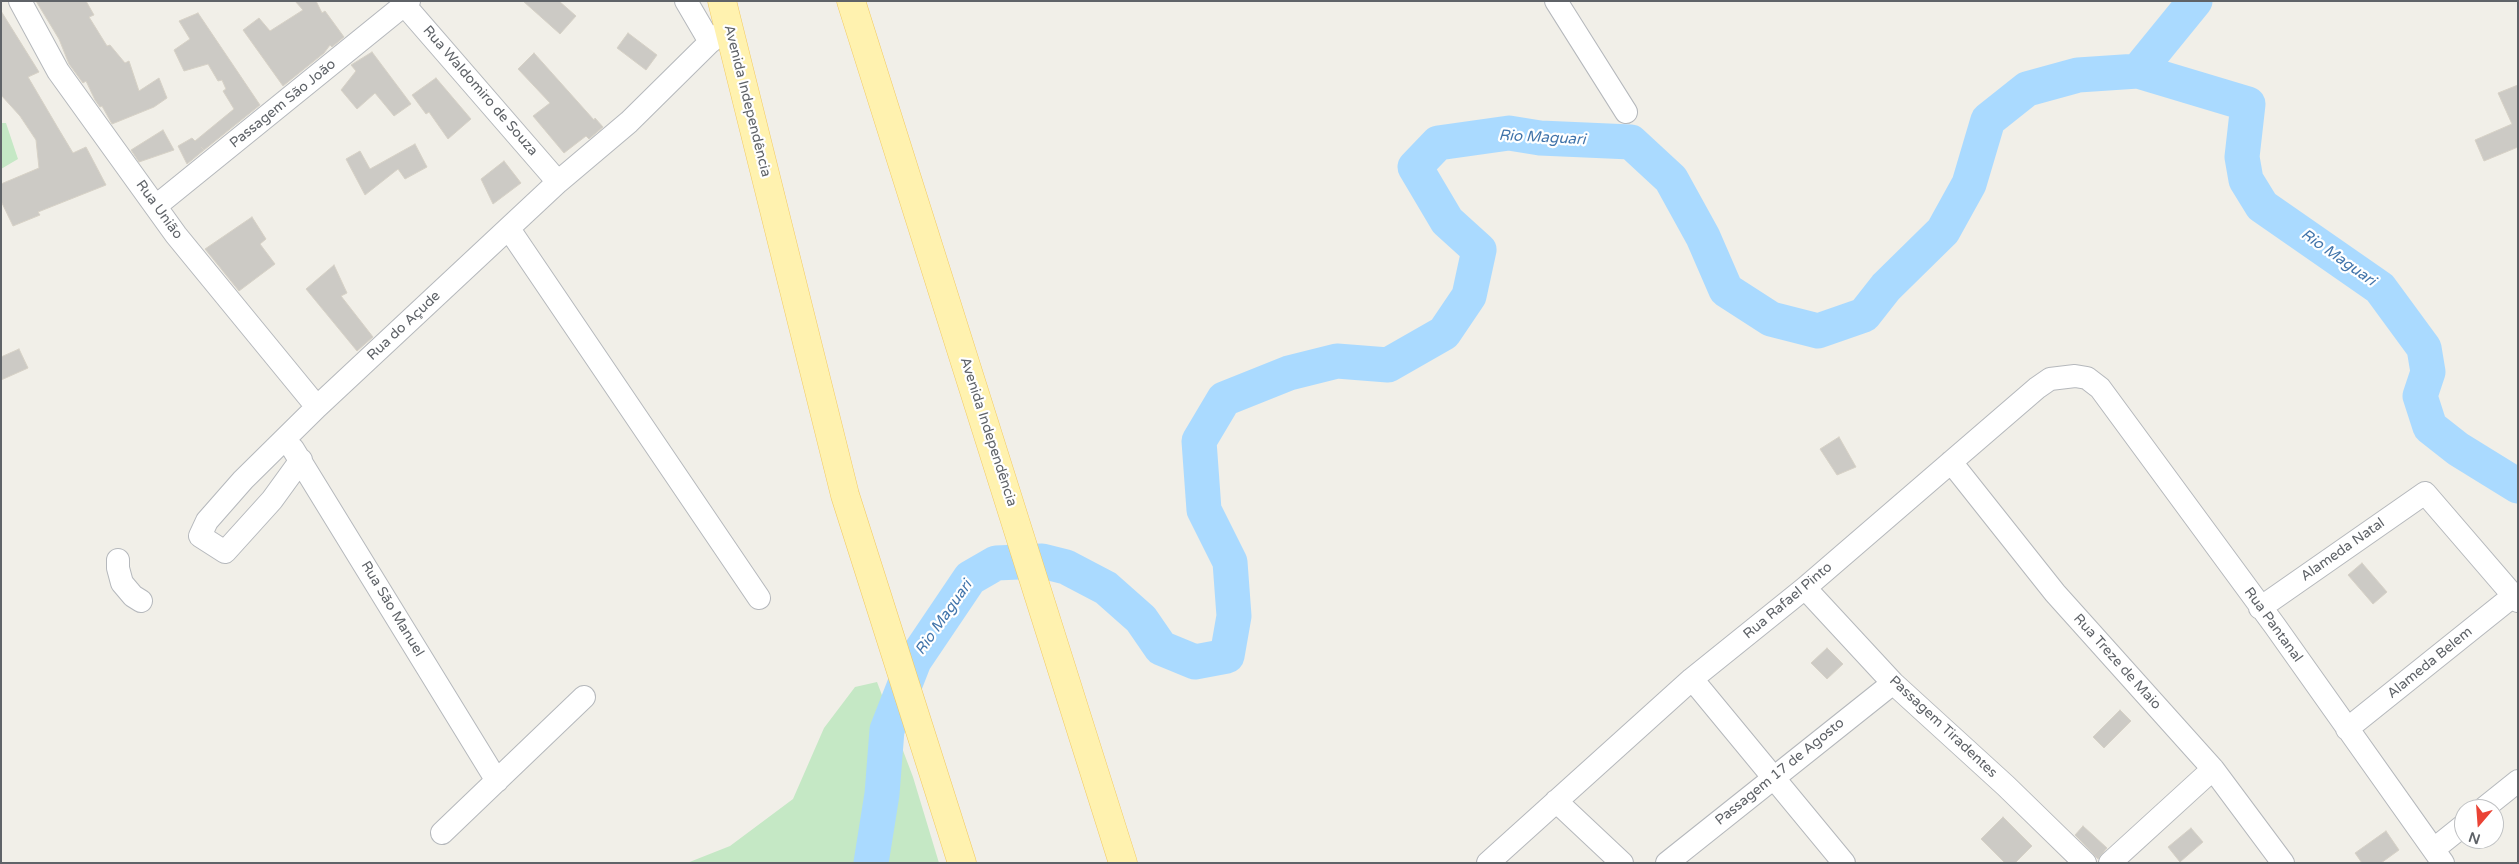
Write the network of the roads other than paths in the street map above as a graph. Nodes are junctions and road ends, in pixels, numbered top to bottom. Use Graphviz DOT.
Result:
graph roads {
  1 [pos="20,1"];
  2 [pos="686,1"];
  3 [pos="722,1"];
  4 [pos="851,1"];
  5 [pos="1556,1"];
  6 [pos="405,3"];
  7 [pos="719,35"];
  8 [pos="1626,112"];
  9 [pos="558,182"];
  10 [pos="156,206"];
  11 [pos="509,229"];
  12 [pos="2100,388"];
  13 [pos="316,407"];
  14 [pos="286,438"];
  15 [pos="301,460"];
  16 [pos="1951,462"];
  17 [pos="118,560"];
  18 [pos="1804,588"];
  19 [pos="759,598"];
  20 [pos="2515,599"];
  21 [pos="141,600"];
  22 [pos="2260,608"];
  23 [pos="1692,679"];
  24 [pos="1893,683"];
  25 [pos="584,697"];
  26 [pos="2348,729"];
  27 [pos="2214,769"];
  28 [pos="1775,776"];
  29 [pos="497,781"];
  30 [pos="2518,781"];
  31 [pos="2496,799"];
  32 [pos="1556,801"];
  33 [pos="442,833"];
  34 [pos="2454,837"];
  35 [pos="2439,856"];
  36 [pos="962,863"];
  37 [pos="1123,863"];
  38 [pos="1488,863"];
  39 [pos="1622,863"];
  40 [pos="1667,863"];
  41 [pos="1844,863"];
  42 [pos="2085,863"];
  43 [pos="2110,863"];
  44 [pos="2283,863"];
  1 -- 10 [label="street, Rua União"];
  2 -- 7 [label="street"];
  3 -- 7 [label="main road, Avenida Independência"];
  4 -- 37 [label="main road, Avenida Independência"];
  5 -- 8 [label="street"];
  6 -- 9 [label="street, Rua Waldomiro de Souza"];
  6 -- 10 [label="street, Passagem São João"];
  7 -- 9 [label="street, Rua do Açude"];
  7 -- 36 [label="main road, Avenida Independência"];
  9 -- 11 [label="street, Rua do Açude"];
  10 -- 13 [label="street, Rua União"];
  11 -- 13 [label="street, Rua do Açude"];
  11 -- 19 [label="street"];
  12 -- 16 [label="street, Rua Rafael Pinto"];
  12 -- 22 [label="street, Rua Pantanal"];
  13 -- 14 [label="street, Rua do Açude"];
  14 -- 15 [label="street, Rua São Manuel"];
  14 -- 15 [label="street, Rua do Açude"];
  15 -- 29 [label="street, Rua São Manuel"];
  16 -- 18 [label="street, Rua Rafael Pinto"];
  16 -- 27 [label="street, Rua Treze de Maio"];
  17 -- 21 [label="street"];
  18 -- 23 [label="street, Rua Rafael Pinto"];
  18 -- 24 [label="street, Passagem Tiradentes"];
  20 -- 22 [label="street, Alameda Natal"];
  20 -- 26 [label="street, Alameda Belem"];
  22 -- 26 [label="street, Rua Pantanal"];
  23 -- 28 [label="street"];
  23 -- 32 [label="street, Rua Rafael Pinto"];
  24 -- 28 [label="street, Passagem 17 de Agosto"];
  24 -- 42 [label="street, Passagem Tiradentes"];
  25 -- 29 [label="street"];
  26 -- 35 [label="street, Rua Pantanal"];
  27 -- 43 [label="street"];
  27 -- 44 [label="street, Rua Treze de Maio"];
  28 -- 40 [label="street, Passagem 17 de Agosto"];
  28 -- 41 [label="street"];
  29 -- 33 [label="street"];
  30 -- 31 [label="street"];
  32 -- 38 [label="street, Rua Rafael Pinto"];
  32 -- 39 [label="street"];
  34 -- 35 [label="street"];
}
